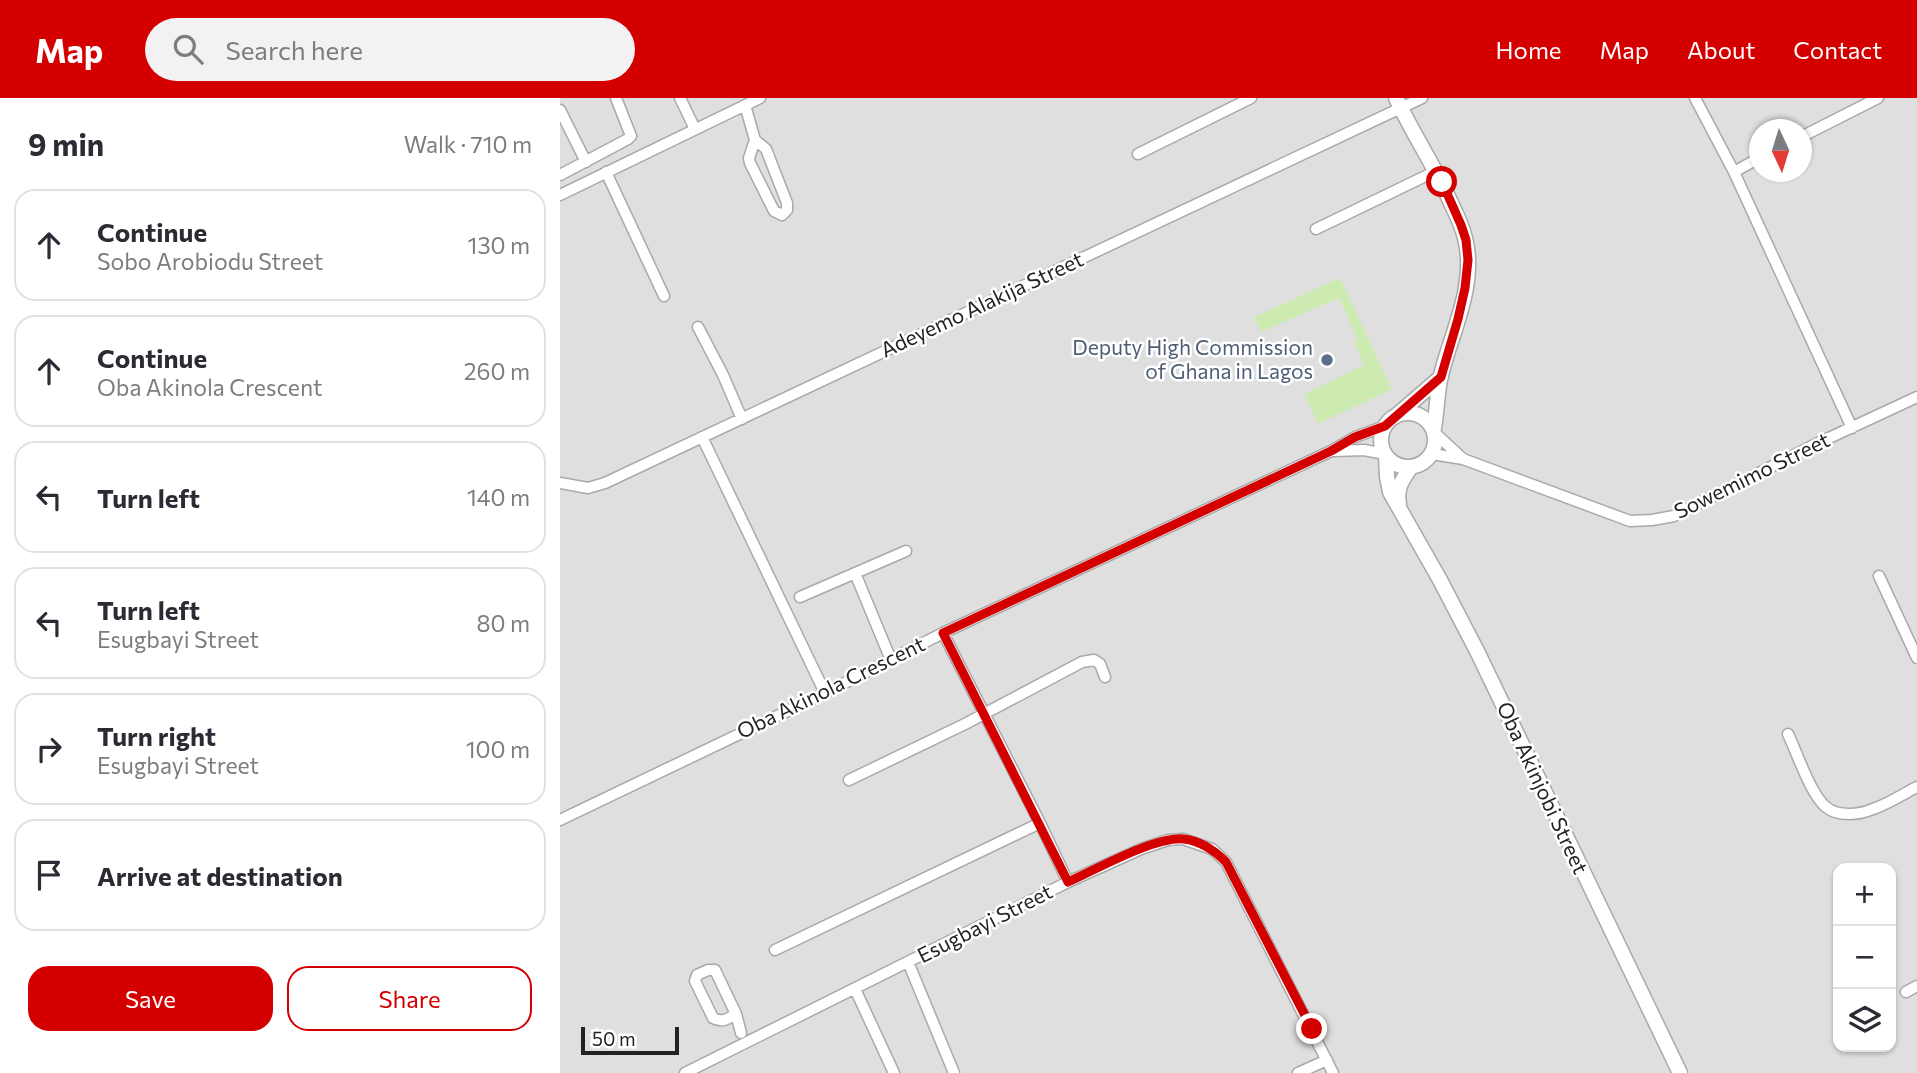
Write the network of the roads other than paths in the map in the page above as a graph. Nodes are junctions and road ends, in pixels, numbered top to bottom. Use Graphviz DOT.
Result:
graph roads {
  1 [pos="615,98"];
  2 [pos="680,98"];
  3 [pos="760,98"];
  4 [pos="1251,98"];
  5 [pos="1422,98"];
  6 [pos="1695,98"];
  7 [pos="1878,98"];
  8 [pos="1399,103"];
  9 [pos="745,105"];
  10 [pos="560,110"];
  11 [pos="695,129"];
  12 [pos="1812,131"];
  13 [pos="755,140"];
  14 [pos="1138,154"];
  15 [pos="586,162"];
  16 [pos="1749,164"];
  17 [pos="1436,171"];
  18 [pos="606,172"];
  19 [pos="1734,172"];
  20 [pos="560,175"];
  21 [pos="560,195"];
  22 [pos="1316,229"];
  23 [pos="664,296"];
  24 [pos="698,327"];
  25 [pos="1441,377"];
  26 [pos="1917,397"];
  27 [pos="743,419"];
  28 [pos="1390,421"];
  29 [pos="1852,429"];
  30 [pos="1435,431"];
  31 [pos="702,437"];
  32 [pos="1331,451"];
  33 [pos="1432,454"];
  34 [pos="1386,455"];
  35 [pos="1463,459"];
  36 [pos="1411,467"];
  37 [pos="560,483"];
  38 [pos="1399,505"];
  39 [pos="906,551"];
  40 [pos="855,573"];
  41 [pos="1879,576"];
  42 [pos="800,597"];
  43 [pos="943,633"];
  44 [pos="1917,658"];
  45 [pos="891,660"];
  46 [pos="1105,677"];
  47 [pos="825,693"];
  48 [pos="984,713"];
  49 [pos="1788,734"];
  50 [pos="849,780"];
  51 [pos="1917,787"];
  52 [pos="560,820"];
  53 [pos="1040,823"];
  54 [pos="1068,882"];
  55 [pos="775,950"];
  56 [pos="908,962"];
  57 [pos="855,989"];
  58 [pos="736,1014"];
  59 [pos="741,1033"];
  60 [pos="1327,1060"];
  61 [pos="685,1073"];
  62 [pos="894,1073"];
  63 [pos="954,1073"];
  64 [pos="1298,1073"];
  65 [pos="1333,1073"];
  66 [pos="1680,1073"];
  1 -- 15 [label="street"];
  2 -- 11 [label="street"];
  3 -- 9 [label="street"];
  4 -- 14 [label="street"];
  5 -- 8 [label="street, Adeyemo Alakija Street"];
  6 -- 19 [label="street"];
  7 -- 12 [label="street"];
  8 -- 17 [label="street"];
  8 -- 27 [label="street, Adeyemo Alakija Street"];
  9 -- 11 [label="street"];
  9 -- 13 [label="street"];
  10 -- 15 [label="street"];
  11 -- 18 [label="street"];
  13 -- 13 [label="street"];
  15 -- 20 [label="street"];
  16 -- 19 [label="street"];
  17 -- 22 [label="street"];
  17 -- 25 [label="street"];
  18 -- 21 [label="street"];
  18 -- 23 [label="street"];
  19 -- 29 [label="street"];
  24 -- 27 [label="street"];
  25 -- 28 [label="street"];
  25 -- 30 [label="street"];
  26 -- 29 [label="street, Sowemimo Street"];
  27 -- 31 [label="street, Adeyemo Alakija Street"];
  28 -- 30 [label="street"];
  28 -- 32 [label="street, Oba Akinola Crescent"];
  28 -- 34 [label="street"];
  29 -- 35 [label="street, Sowemimo Street"];
  30 -- 33 [label="street"];
  30 -- 35 [label="street, Sowemimo Street"];
  31 -- 37 [label="street, Adeyemo Alakija Street"];
  31 -- 47 [label="street"];
  32 -- 34 [label="street, Oba Akinola Crescent"];
  32 -- 43 [label="street, Oba Akinola Crescent"];
  33 -- 35 [label="street, Sowemimo Street"];
  33 -- 36 [label="street"];
  34 -- 36 [label="street"];
  34 -- 38 [label="street, Oba Akinjobi Street"];
  36 -- 38 [label="street"];
  38 -- 66 [label="street, Oba Akinjobi Street"];
  39 -- 40 [label="street"];
  40 -- 42 [label="street"];
  40 -- 45 [label="street"];
  41 -- 44 [label="street"];
  43 -- 45 [label="street, Oba Akinola Crescent"];
  43 -- 48 [label="street"];
  45 -- 47 [label="street, Oba Akinola Crescent"];
  46 -- 48 [label="street"];
  47 -- 52 [label="street, Oba Akinola Crescent"];
  48 -- 50 [label="street"];
  48 -- 53 [label="street"];
  49 -- 51 [label="street"];
  53 -- 54 [label="street"];
  53 -- 55 [label="street"];
  54 -- 56 [label="street, Esugbayi Street"];
  54 -- 60 [label="street, Esugbayi Street"];
  56 -- 57 [label="street, Esugbayi Street"];
  56 -- 63 [label="street"];
  57 -- 61 [label="street, Esugbayi Street"];
  57 -- 62 [label="street"];
  58 -- 58 [label="street"];
  58 -- 59 [label="street"];
  60 -- 64 [label="street"];
  60 -- 65 [label="street, Esugbayi Street"];
}
